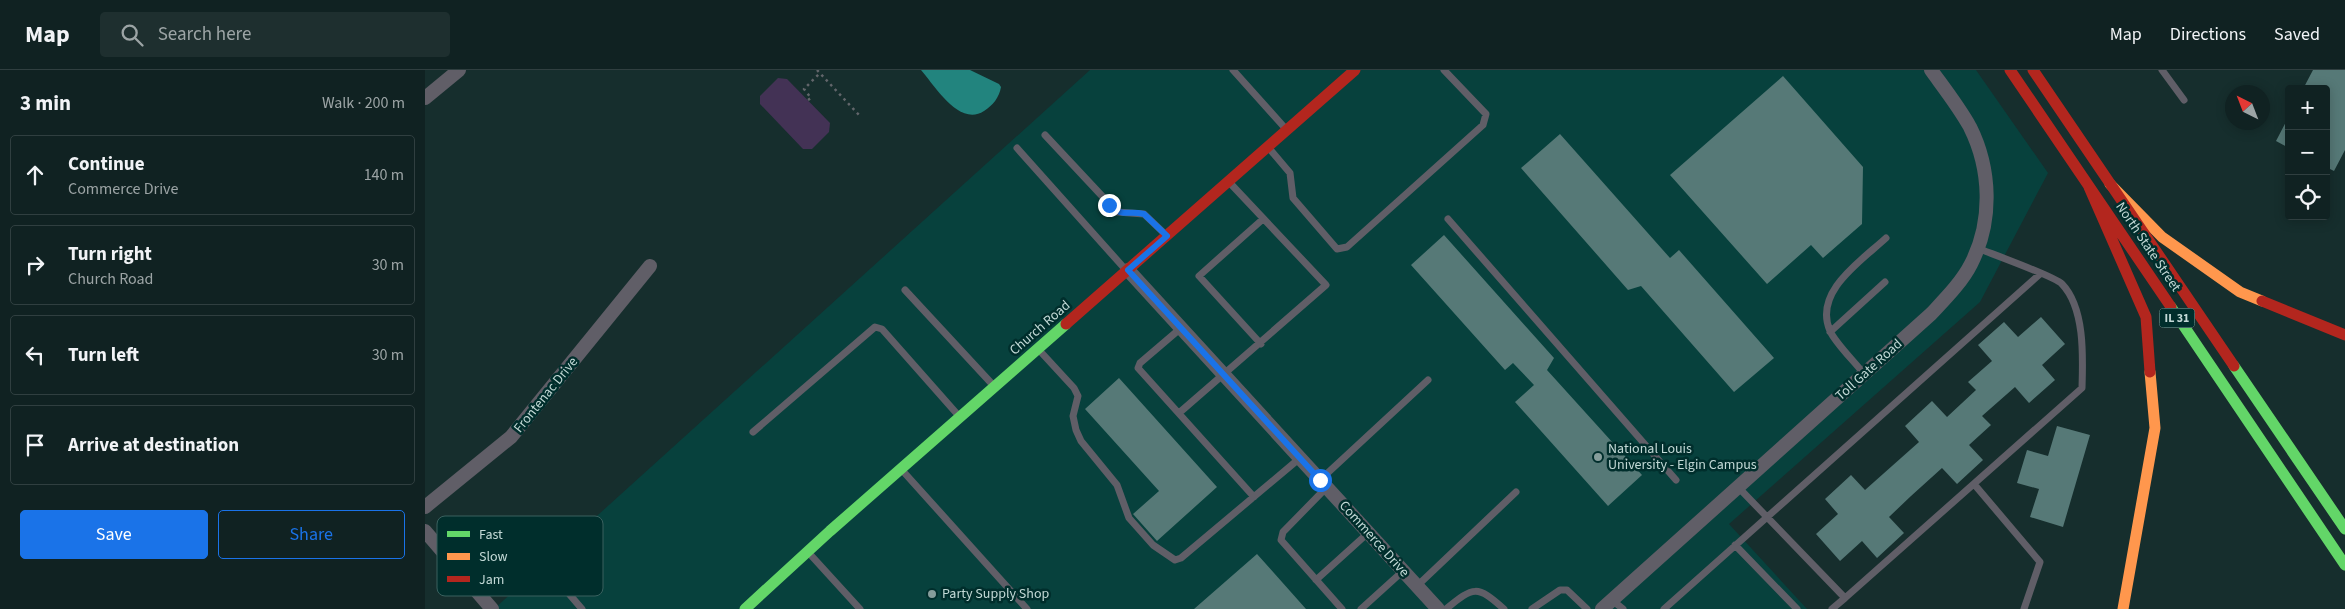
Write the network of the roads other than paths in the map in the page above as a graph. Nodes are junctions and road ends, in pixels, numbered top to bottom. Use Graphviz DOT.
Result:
graph roads {
  1 [pos="459,70"];
  2 [pos="1233,70"];
  3 [pos="1355,70"];
  4 [pos="1444,70"];
  5 [pos="1931,70"];
  6 [pos="2010,70"];
  7 [pos="2033,70"];
  8 [pos="2162,70"];
  9 [pos="425,98"];
  10 [pos="2184,100"];
  11 [pos="1287,130"];
  12 [pos="1045,135"];
  13 [pos="1268,147"];
  14 [pos="1017,148"];
  15 [pos="1228,182"];
  16 [pos="2110,184"];
  17 [pos="2089,187"];
  18 [pos="1263,219"];
  19 [pos="1448,219"];
  20 [pos="1167,236"];
  21 [pos="1886,238"];
  22 [pos="1977,248"];
  23 [pos="650,266"];
  24 [pos="1127,270"];
  25 [pos="2040,274"];
  26 [pos="1885,282"];
  27 [pos="905,290"];
  28 [pos="1181,328"];
  29 [pos="1830,332"];
  30 [pos="2345,335"];
  31 [pos="1261,344"];
  32 [pos="1038,349"];
  33 [pos="1864,374"];
  34 [pos="1224,376"];
  35 [pos="1428,380"];
  36 [pos="995,387"];
  37 [pos="1179,414"];
  38 [pos="960,417"];
  39 [pos="753,432"];
  40 [pos="1300,458"];
  41 [pos="901,468"];
  42 [pos="1676,480"];
  43 [pos="1323,483"];
  44 [pos="1974,484"];
  45 [pos="1738,487"];
  46 [pos="1516,492"];
  47 [pos="1254,497"];
  48 [pos="425,507"];
  49 [pos="1768,516"];
  50 [pos="2345,529"];
  51 [pos="425,531"];
  52 [pos="1368,532"];
  53 [pos="437,545"];
  54 [pos="1735,546"];
  55 [pos="808,552"];
  56 [pos="2345,565"];
  57 [pos="1403,571"];
  58 [pos="1316,580"];
  59 [pos="1417,586"];
  60 [pos="481,596"];
  61 [pos="570,596"];
  62 [pos="1845,598"];
  63 [pos="1612,606"];
  64 [pos="492,609"];
  65 [pos="582,609"];
  66 [pos="745,609"];
  67 [pos="861,609"];
  68 [pos="1027,609"];
  69 [pos="1342,609"];
  70 [pos="1361,609"];
  71 [pos="1438,609"];
  72 [pos="1446,609"];
  73 [pos="1504,609"];
  74 [pos="1532,609"];
  75 [pos="1587,609"];
  76 [pos="1664,609"];
  77 [pos="1797,609"];
  78 [pos="1832,609"];
  79 [pos="2024,609"];
  80 [pos="2123,609"];
  1 -- 9 [label="street"];
  2 -- 11 [label="lane"];
  3 -- 11 [label="main road, Church Road"];
  4 -- 13 [label="lane"];
  5 -- 22 [label="street, Toll Gate Road"];
  6 -- 17 [label="main road, North State Street / IL 31"];
  7 -- 16 [label="main road, North State Street / IL 31"];
  8 -- 10 [label="lane"];
  11 -- 13 [label="main road, Church Road"];
  12 -- 20 [label="lane"];
  13 -- 15 [label="main road, Church Road"];
  14 -- 24 [label="lane"];
  15 -- 18 [label="lane"];
  15 -- 20 [label="main road, Church Road"];
  16 -- 30 [label="main road"];
  16 -- 50 [label="main road, North State Street / IL 31"];
  17 -- 56 [label="main road, North State Street / IL 31"];
  17 -- 80 [label="main road"];
  18 -- 31 [label="lane"];
  18 -- 31 [label="lane"];
  19 -- 42 [label="lane"];
  20 -- 24 [label="main road, Church Road"];
  21 -- 29 [label="lane"];
  22 -- 25 [label="lane"];
  22 -- 33 [label="street, Toll Gate Road"];
  23 -- 48 [label="street, Frontenac Drive"];
  24 -- 28 [label="street, Commerce Drive"];
  24 -- 32 [label="main road, Church Road"];
  25 -- 44 [label="lane"];
  25 -- 49 [label="lane"];
  26 -- 29 [label="lane"];
  27 -- 36 [label="lane"];
  28 -- 34 [label="street, Commerce Drive"];
  28 -- 37 [label="lane"];
  29 -- 33 [label="lane"];
  31 -- 34 [label="lane"];
  32 -- 36 [label="main road, Church Road"];
  32 -- 47 [label="lane"];
  33 -- 45 [label="street, Toll Gate Road"];
  34 -- 37 [label="lane"];
  34 -- 40 [label="street, Commerce Drive"];
  35 -- 43 [label="lane"];
  36 -- 38 [label="main road, Church Road"];
  37 -- 47 [label="lane"];
  38 -- 39 [label="lane"];
  38 -- 41 [label="main road, Church Road"];
  40 -- 43 [label="street, Commerce Drive"];
  40 -- 47 [label="lane"];
  41 -- 55 [label="main road, Church Road"];
  41 -- 68 [label="lane"];
  43 -- 52 [label="street, Commerce Drive"];
  43 -- 58 [label="lane"];
  44 -- 62 [label="lane"];
  44 -- 79 [label="lane"];
  45 -- 49 [label="lane"];
  45 -- 63 [label="street, Toll Gate Road"];
  46 -- 59 [label="lane"];
  49 -- 54 [label="lane"];
  49 -- 62 [label="lane"];
  51 -- 53 [label="street"];
  52 -- 57 [label="street, Commerce Drive"];
  52 -- 58 [label="lane"];
  54 -- 76 [label="lane"];
  54 -- 77 [label="lane"];
  55 -- 66 [label="main road, Church Road"];
  55 -- 67 [label="lane"];
  57 -- 59 [label="street, Commerce Drive"];
  57 -- 70 [label="lane"];
  58 -- 69 [label="lane"];
  59 -- 71 [label="street, Commerce Drive"];
  60 -- 64 [label="street"];
  61 -- 65 [label="lane"];
  62 -- 78 [label="lane"];
  72 -- 73 [label="lane"];
  74 -- 75 [label="lane"];
}
